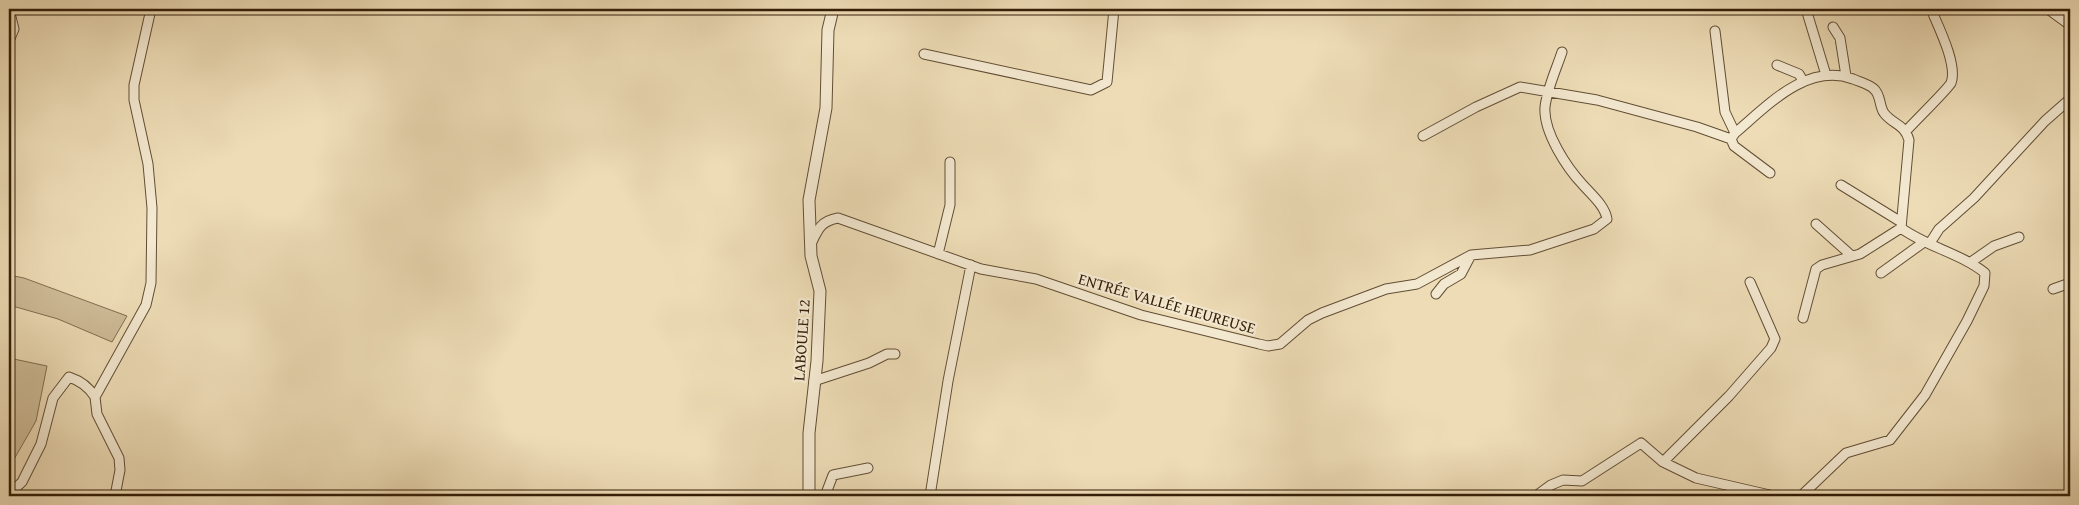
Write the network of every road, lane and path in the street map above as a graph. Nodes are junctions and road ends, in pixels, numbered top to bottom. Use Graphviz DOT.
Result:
graph roads {
  1 [pos="9,9"];
  2 [pos="151,9"];
  3 [pos="833,9"];
  4 [pos="1114,9"];
  5 [pos="1806,9"];
  6 [pos="1932,9"];
  7 [pos="2048,9"];
  8 [pos="2070,25"];
  9 [pos="1833,27"];
  10 [pos="1715,31"];
  11 [pos="9,42"];
  12 [pos="1562,52"];
  13 [pos="924,54"];
  14 [pos="1777,65"];
  15 [pos="1826,75"];
  16 [pos="1846,76"];
  17 [pos="1803,81"];
  18 [pos="1548,93"];
  19 [pos="2070,100"];
  20 [pos="1906,131"];
  21 [pos="1423,136"];
  22 [pos="1733,136"];
  23 [pos="950,162"];
  24 [pos="1770,173"];
  25 [pos="1841,185"];
  26 [pos="1816,224"];
  27 [pos="1901,225"];
  28 [pos="2018,237"];
  29 [pos="1927,242"];
  30 [pos="811,244"];
  31 [pos="938,254"];
  32 [pos="1471,255"];
  33 [pos="1852,256"];
  34 [pos="1972,262"];
  35 [pos="971,265"];
  36 [pos="1881,273"];
  37 [pos="1750,282"];
  38 [pos="2070,283"];
  39 [pos="2053,289"];
  40 [pos="1436,294"];
  41 [pos="1803,318"];
  42 [pos="895,354"];
  43 [pos="814,381"];
  44 [pos="95,398"];
  45 [pos="1664,462"];
  46 [pos="868,468"];
  47 [pos="9,494"];
  48 [pos="115,496"];
  49 [pos="809,496"];
  50 [pos="825,496"];
  51 [pos="930,496"];
  52 [pos="1536,496"];
  53 [pos="1774,496"];
  54 [pos="1801,496"];
  1 -- 11 [label="street"];
  2 -- 44 [label="street"];
  3 -- 30 [label="street, LABOULE 12"];
  4 -- 13 [label="street"];
  5 -- 15 [label="street"];
  6 -- 20 [label="street"];
  7 -- 8 [label="street"];
  9 -- 16 [label="street"];
  10 -- 22 [label="street"];
  12 -- 18 [label="street"];
  14 -- 17 [label="street"];
  15 -- 16 [label="street"];
  15 -- 17 [label="street"];
  16 -- 20 [label="street"];
  17 -- 22 [label="street"];
  18 -- 21 [label="street"];
  18 -- 22 [label="street"];
  18 -- 32 [label="street, ENTRÉE VALLÉE HEUREUSE"];
  19 -- 29 [label="street"];
  20 -- 27 [label="street"];
  22 -- 24 [label="street"];
  23 -- 31 [label="street"];
  25 -- 27 [label="street"];
  26 -- 33 [label="street"];
  27 -- 29 [label="street"];
  27 -- 33 [label="street"];
  28 -- 34 [label="street"];
  29 -- 34 [label="street"];
  29 -- 36 [label="street"];
  30 -- 31 [label="street, ENTRÉE VALLÉE HEUREUSE"];
  30 -- 43 [label="street, LABOULE 12"];
  31 -- 35 [label="street, ENTRÉE VALLÉE HEUREUSE"];
  32 -- 35 [label="street, ENTRÉE VALLÉE HEUREUSE"];
  32 -- 40 [label="street"];
  33 -- 41 [label="street"];
  34 -- 54 [label="street"];
  35 -- 51 [label="street"];
  37 -- 45 [label="street"];
  38 -- 39 [label="street"];
  42 -- 43 [label="street"];
  43 -- 49 [label="street, LABOULE 12"];
  44 -- 47 [label="street"];
  44 -- 48 [label="street"];
  45 -- 52 [label="street"];
  45 -- 53 [label="street"];
  46 -- 50 [label="street"];
}
